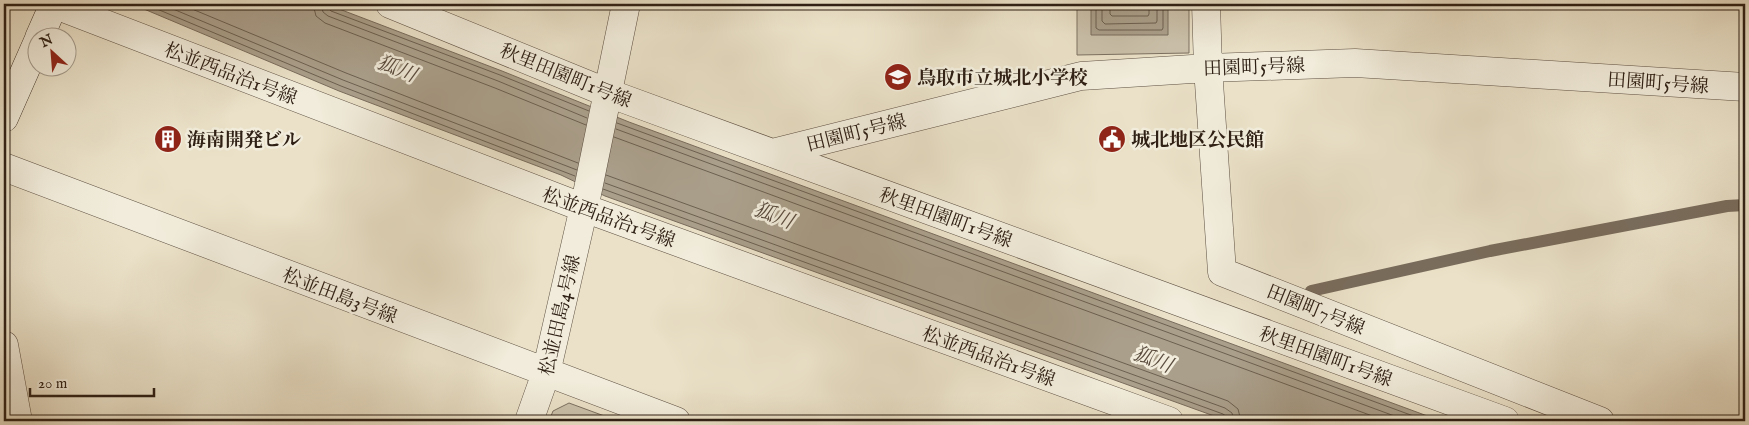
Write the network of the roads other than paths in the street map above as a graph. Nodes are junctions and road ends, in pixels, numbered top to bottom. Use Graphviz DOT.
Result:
graph roads {
  1 [pos="53,4"];
  2 [pos="390,4"];
  3 [pos="626,4"];
  4 [pos="1206,4"];
  5 [pos="43,28"];
  6 [pos="28,64"];
  7 [pos="1208,68"];
  8 [pos="1745,87"];
  9 [pos="607,98"];
  10 [pos="4,118"];
  11 [pos="772,153"];
  12 [pos="4,167"];
  13 [pos="586,201"];
  14 [pos="4,345"];
  15 [pos="546,373"];
  16 [pos="18,421"];
  17 [pos="530,421"];
  18 [pos="676,421"];
  19 [pos="1169,421"];
  20 [pos="1505,421"];
  21 [pos="1600,421"];
  1 -- 5 [label="street"];
  1 -- 13 [label="street, 松並西品治1号線"];
  2 -- 9 [label="street, 秋里田園町1号線"];
  3 -- 9 [label="street, 松並田島4号線"];
  4 -- 7 [label="street"];
  6 -- 10 [label="street"];
  7 -- 8 [label="street, 田園町5号線"];
  7 -- 11 [label="street, 田園町5号線"];
  7 -- 21 [label="street, 田園町7号線"];
  9 -- 11 [label="street, 秋里田園町1号線"];
  9 -- 13 [label="street, 松並田島4号線"];
  11 -- 20 [label="street, 秋里田園町1号線"];
  12 -- 15 [label="street, 松並田島3号線"];
  13 -- 15 [label="street, 松並田島4号線"];
  13 -- 19 [label="street, 松並西品治1号線"];
  14 -- 16 [label="street"];
  15 -- 17 [label="street, 松並田島4号線"];
  15 -- 18 [label="street, 松並田島3号線"];
}
